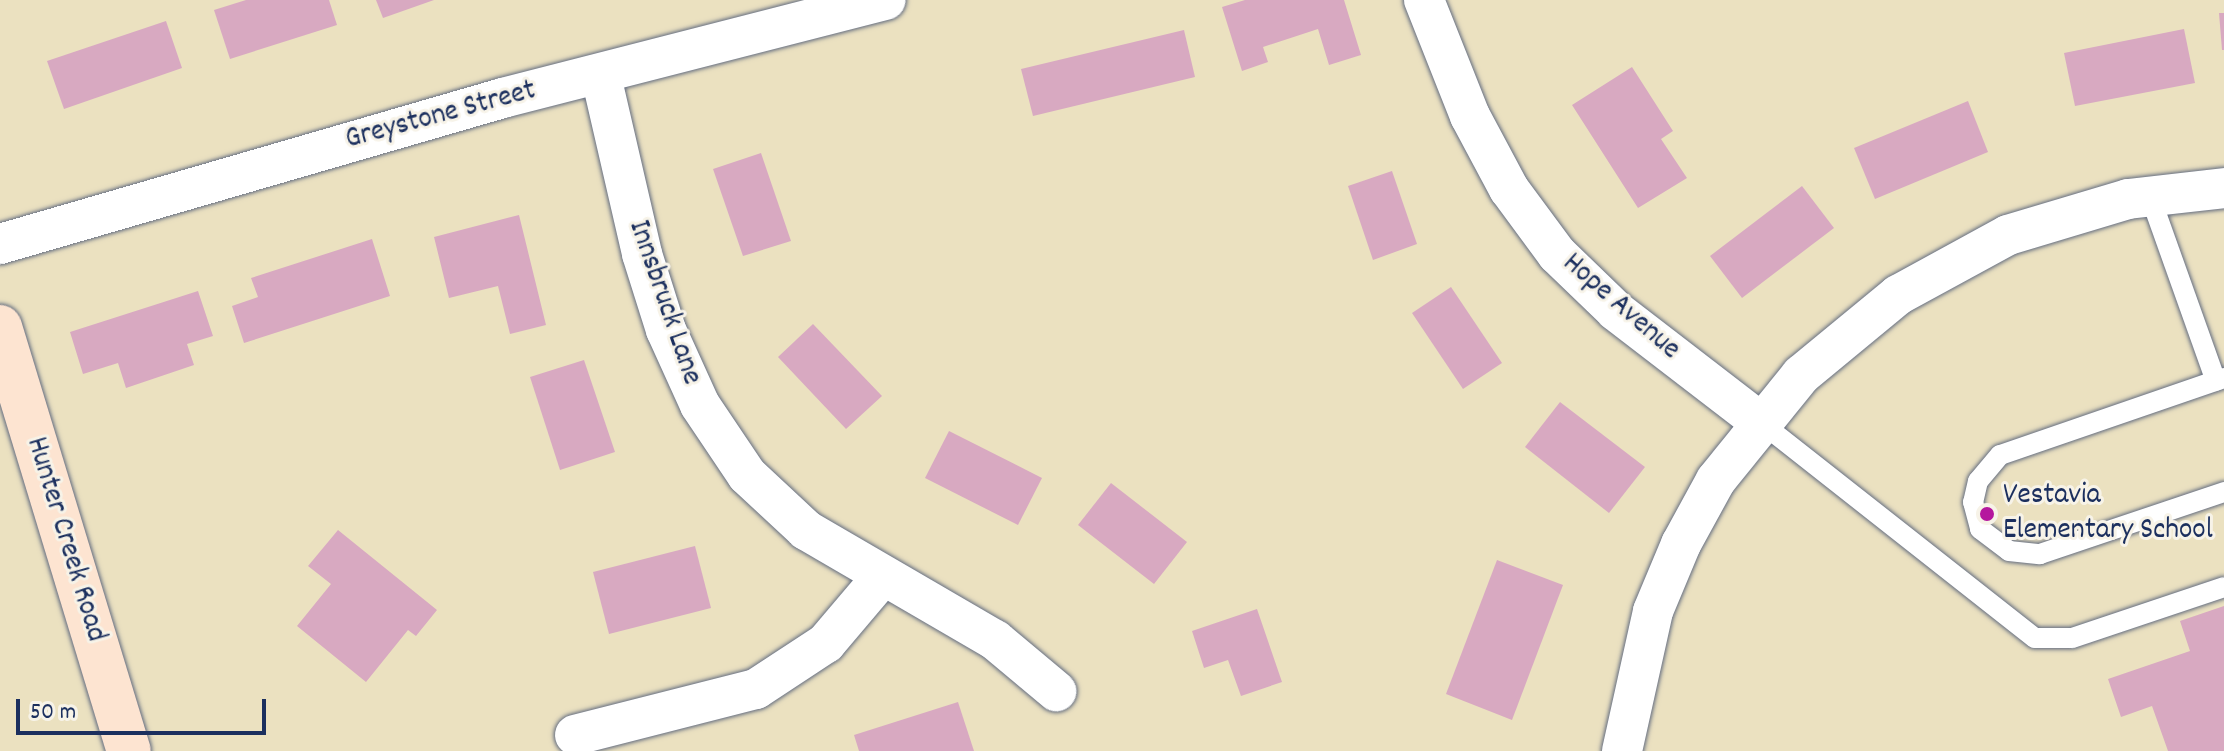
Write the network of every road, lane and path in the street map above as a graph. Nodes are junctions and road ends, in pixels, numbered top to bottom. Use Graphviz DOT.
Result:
graph roads {
  1 [pos="886,0"];
  2 [pos="1424,0"];
  3 [pos="601,76"];
  4 [pos="2224,188"];
  5 [pos="2150,196"];
  6 [pos="0,244"];
  7 [pos="0,327"];
  8 [pos="2220,380"];
  9 [pos="1759,421"];
  10 [pos="2224,492"];
  11 [pos="882,577"];
  12 [pos="2224,587"];
  13 [pos="1056,691"];
  14 [pos="575,735"];
  15 [pos="129,751"];
  16 [pos="1622,751"];
  1 -- 3 [label="street, Greystone Street"];
  2 -- 9 [label="street, Hope Avenue"];
  3 -- 6 [label="street, Greystone Street"];
  3 -- 11 [label="street, Innsbruck Lane"];
  4 -- 5 [label="street"];
  5 -- 8 [label="lane"];
  5 -- 9 [label="street"];
  7 -- 15 [label="main road, Hunter Creek Road"];
  8 -- 10 [label="lane"];
  9 -- 12 [label="lane"];
  9 -- 16 [label="street"];
  11 -- 13 [label="street, Innsbruck Lane"];
  11 -- 14 [label="street"];
}
